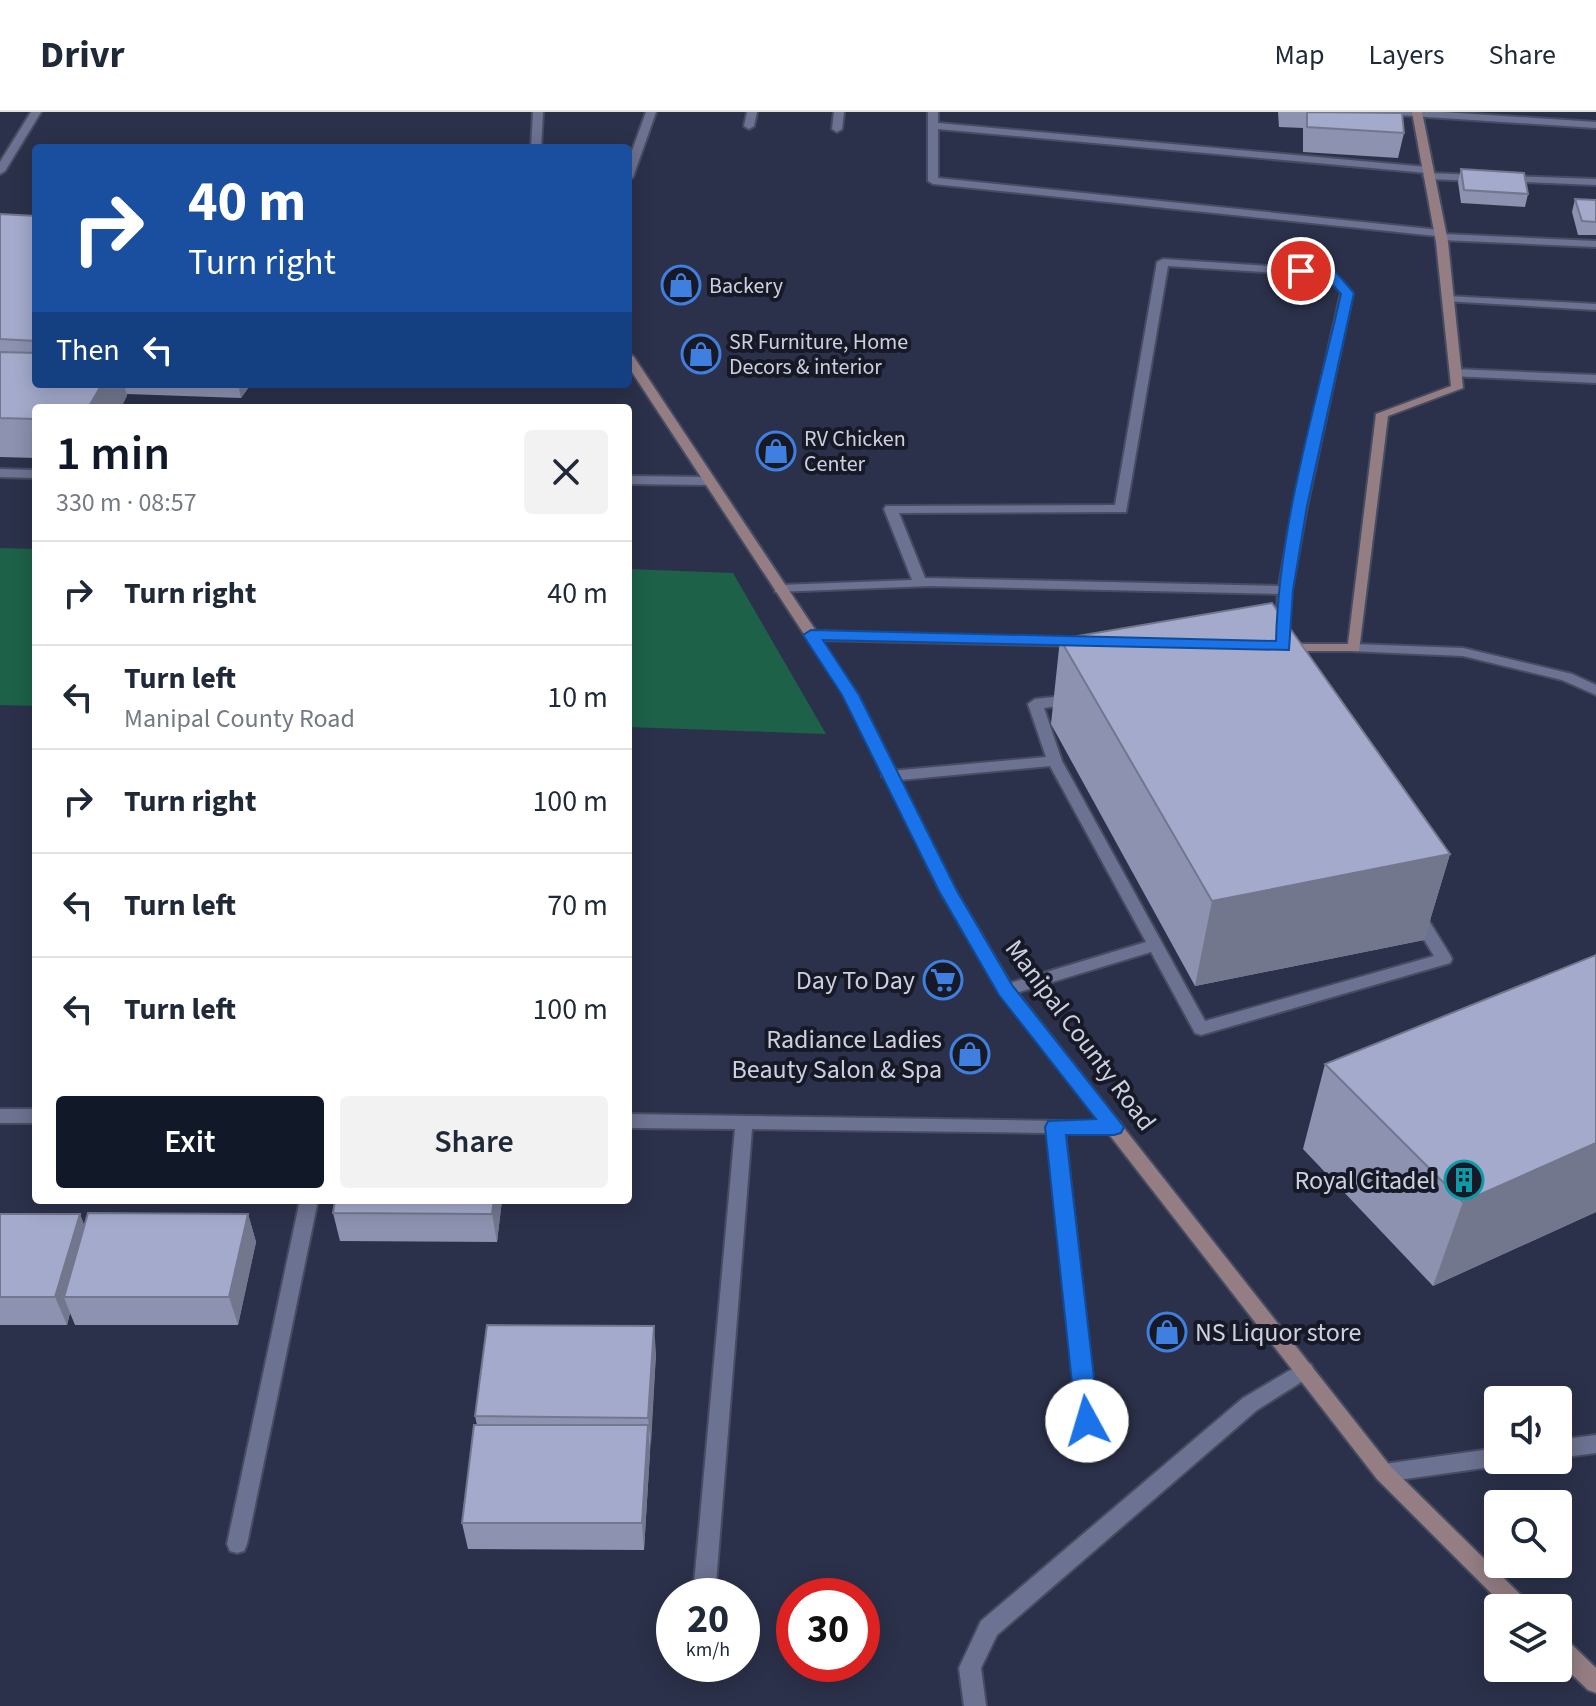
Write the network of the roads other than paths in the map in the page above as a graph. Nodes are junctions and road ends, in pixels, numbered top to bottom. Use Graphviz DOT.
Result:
graph roads {
  1 [pos="36,112"];
  2 [pos="538,112"];
  3 [pos="651,112"];
  4 [pos="752,112"];
  5 [pos="839,112"];
  6 [pos="933,112"];
  7 [pos="1397,112"];
  8 [pos="1417,113"];
  9 [pos="1596,125"];
  10 [pos="749,126"];
  11 [pos="934,126"];
  12 [pos="837,129"];
  13 [pos="536,144"];
  14 [pos="632,166"];
  15 [pos="0,171"];
  16 [pos="1427,173"];
  17 [pos="1596,182"];
  18 [pos="1440,235"];
  19 [pos="1596,244"];
  20 [pos="1448,299"];
  21 [pos="1596,307"];
  22 [pos="632,363"];
  23 [pos="1455,373"];
  24 [pos="1596,379"];
  25 [pos="0,473"];
  26 [pos="32,474"];
  27 [pos="632,480"];
  28 [pos="710,481"];
  29 [pos="930,583"];
  30 [pos="780,589"];
  31 [pos="1285,590"];
  32 [pos="811,635"];
  33 [pos="1094,642"];
  34 [pos="1268,646"];
  35 [pos="1283,646"];
  36 [pos="1354,648"];
  37 [pos="1596,690"];
  38 [pos="1082,699"];
  39 [pos="1055,761"];
  40 [pos="890,776"];
  41 [pos="1411,906"];
  42 [pos="1156,945"];
  43 [pos="1006,990"];
  44 [pos="0,1116"];
  45 [pos="32,1116"];
  46 [pos="632,1121"];
  47 [pos="744,1123"];
  48 [pos="1055,1127"];
  49 [pos="1114,1127"];
  50 [pos="308,1204"];
  51 [pos="1304,1370"];
  52 [pos="1596,1444"];
  53 [pos="1572,1447"];
  54 [pos="1091,1450"];
  55 [pos="1484,1459"];
  56 [pos="1384,1473"];
  57 [pos="237,1544"];
  58 [pos="706,1578"];
  59 [pos="1506,1594"];
  60 [pos="1572,1660"];
  61 [pos="1596,1683"];
  62 [pos="975,1706"];
  1 -- 15 [label="street"];
  2 -- 13 [label="street"];
  3 -- 14 [label="street"];
  4 -- 10 [label="street"];
  5 -- 12 [label="street"];
  6 -- 11 [label="street"];
  7 -- 8 [label="street"];
  8 -- 9 [label="street"];
  8 -- 16 [label="main road"];
  11 -- 16 [label="street"];
  11 -- 18 [label="street"];
  16 -- 17 [label="street"];
  16 -- 18 [label="main road"];
  18 -- 19 [label="street"];
  18 -- 20 [label="main road"];
  20 -- 21 [label="street"];
  20 -- 23 [label="main road"];
  22 -- 28 [label="main road, Manipal County Road"];
  23 -- 24 [label="street"];
  23 -- 36 [label="main road"];
  25 -- 26 [label="street"];
  27 -- 28 [label="street"];
  28 -- 30 [label="main road, Manipal County Road"];
  29 -- 30 [label="street"];
  29 -- 31 [label="street"];
  29 -- 31 [label="street"];
  30 -- 32 [label="main road, Manipal County Road"];
  31 -- 35 [label="street"];
  32 -- 33 [label="main road"];
  32 -- 40 [label="main road, Manipal County Road"];
  34 -- 35 [label="main road"];
  35 -- 36 [label="main road"];
  36 -- 37 [label="street"];
  38 -- 39 [label="street"];
  39 -- 40 [label="street"];
  39 -- 42 [label="street"];
  40 -- 43 [label="main road, Manipal County Road"];
  41 -- 42 [label="street"];
  42 -- 43 [label="street"];
  43 -- 49 [label="main road, Manipal County Road"];
  44 -- 45 [label="street"];
  46 -- 47 [label="street"];
  47 -- 48 [label="street"];
  47 -- 58 [label="street"];
  48 -- 49 [label="street"];
  48 -- 54 [label="street"];
  49 -- 51 [label="main road, Manipal County Road"];
  50 -- 57 [label="street"];
  51 -- 56 [label="main road, Manipal County Road"];
  51 -- 62 [label="street"];
  52 -- 53 [label="street"];
  55 -- 56 [label="street"];
  56 -- 59 [label="main road, Manipal County Road"];
  60 -- 61 [label="main road"];
}
